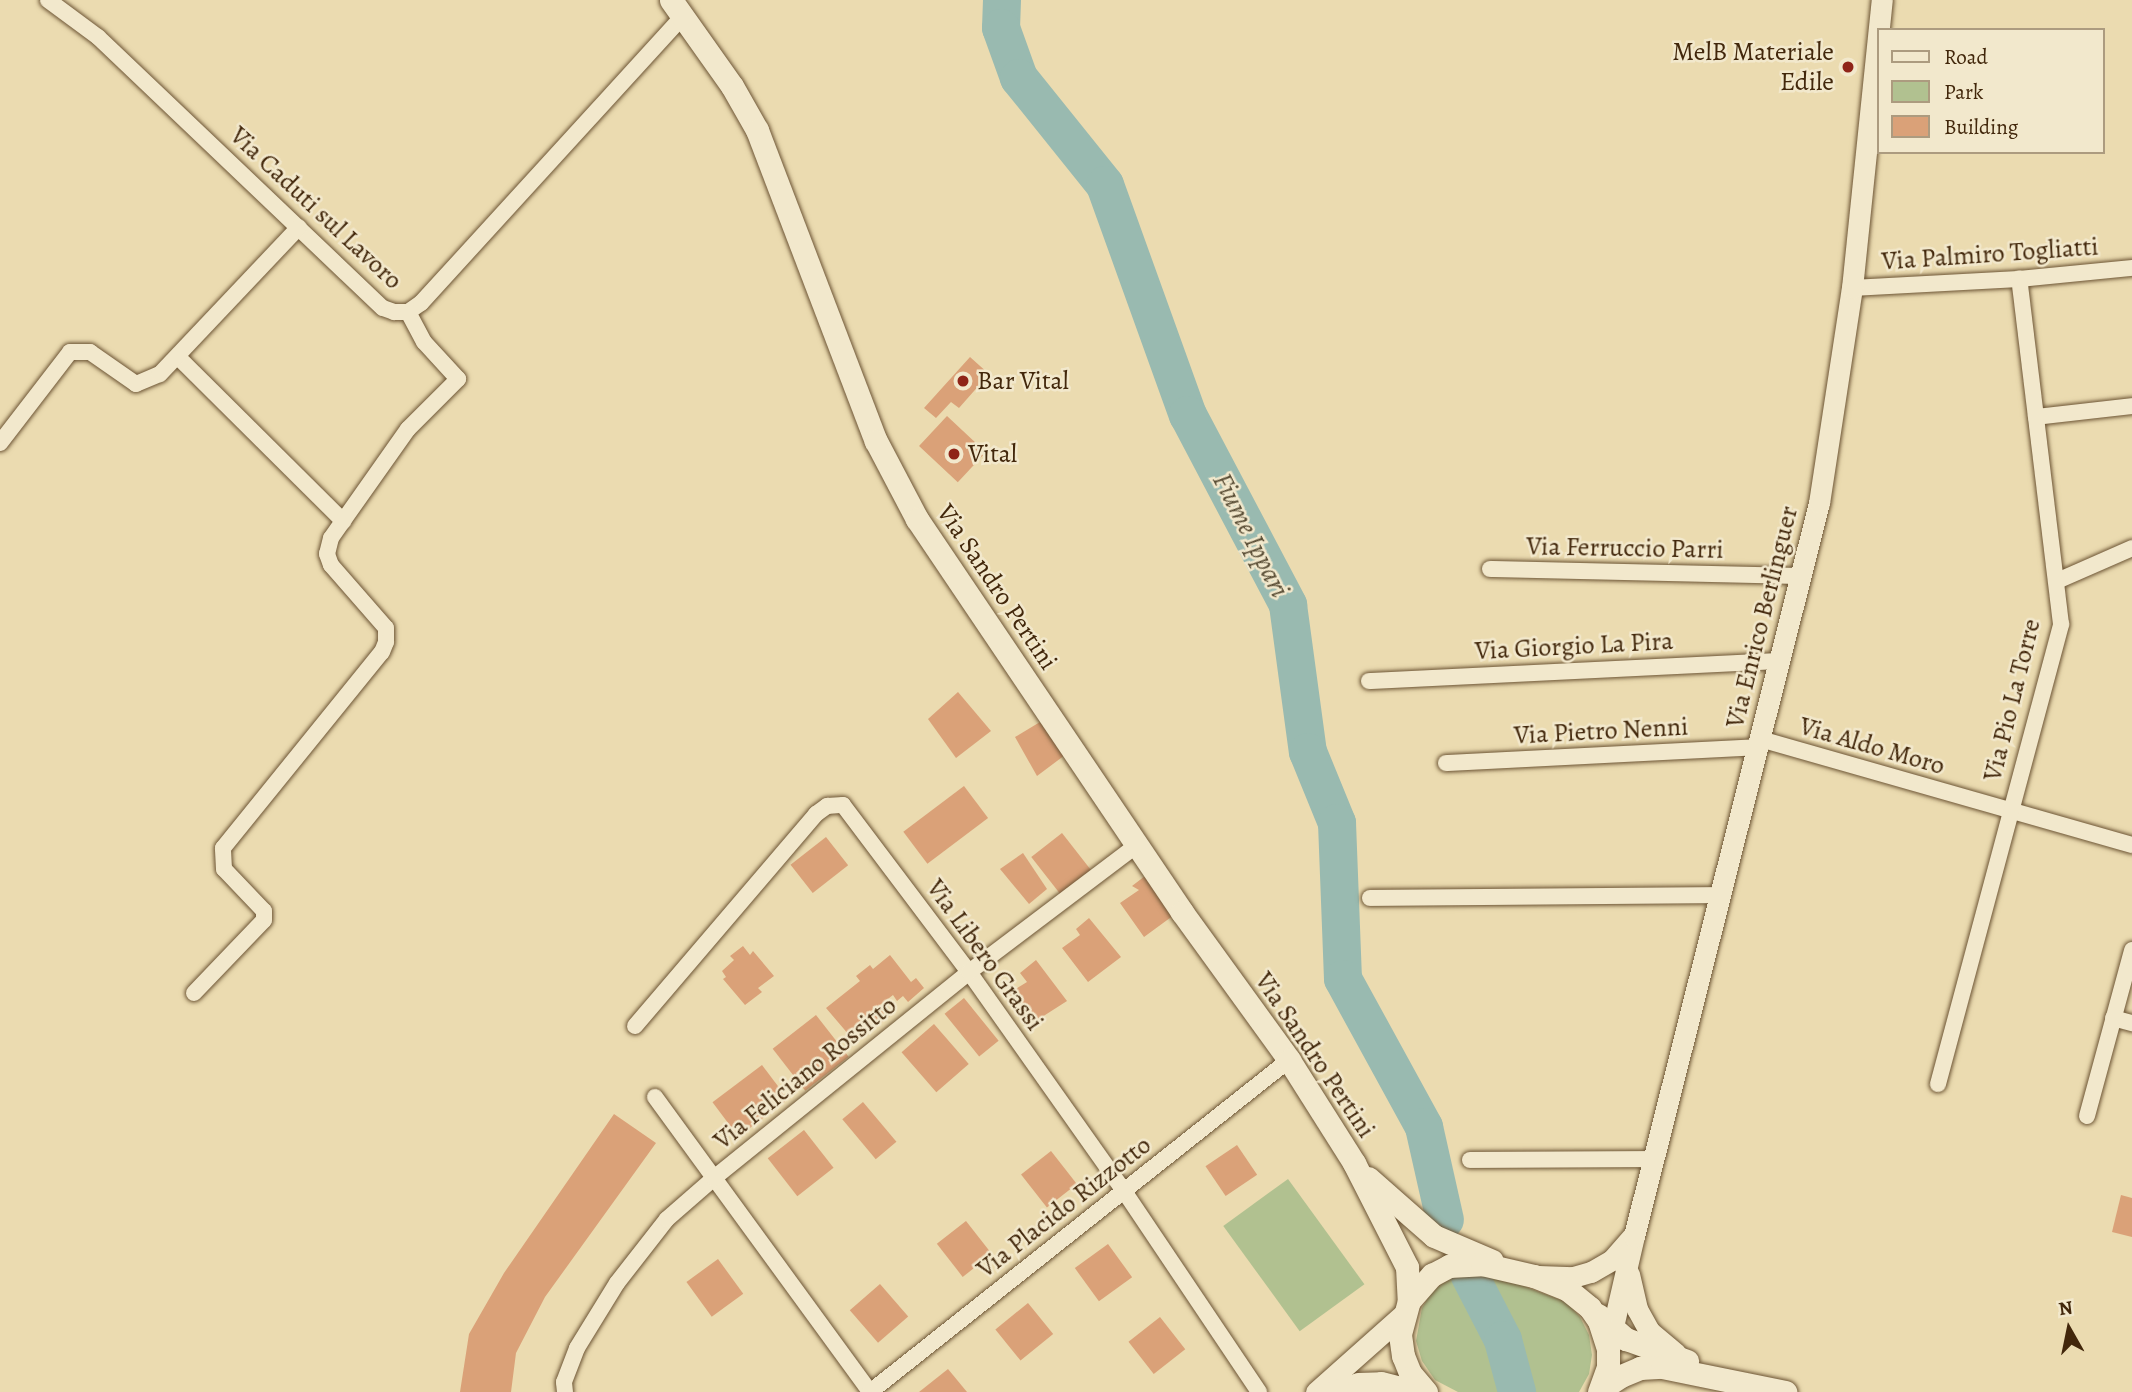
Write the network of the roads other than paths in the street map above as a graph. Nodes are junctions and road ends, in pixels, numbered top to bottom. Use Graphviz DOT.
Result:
graph roads {
  1 [pos="48,0"];
  2 [pos="1882,0"];
  3 [pos="678,7"];
  4 [pos="1879,28"];
  5 [pos="1876,58"];
  6 [pos="299,227"];
  7 [pos="2132,268"];
  8 [pos="2019,279"];
  9 [pos="1852,288"];
  10 [pos="408,312"];
  11 [pos="178,357"];
  12 [pos="2132,405"];
  13 [pos="2036,417"];
  14 [pos="0,443"];
  15 [pos="343,522"];
  16 [pos="2132,548"];
  17 [pos="1490,569"];
  18 [pos="1802,576"];
  19 [pos="2057,581"];
  20 [pos="1781,661"];
  21 [pos="1369,681"];
  22 [pos="1759,743"];
  23 [pos="1446,763"];
  24 [pos="2009,810"];
  25 [pos="1138,844"];
  26 [pos="2132,845"];
  27 [pos="1720,895"];
  28 [pos="1370,898"];
  29 [pos="2132,950"];
  30 [pos="969,972"];
  31 [pos="194,993"];
  32 [pos="2113,1018"];
  33 [pos="2132,1023"];
  34 [pos="635,1026"];
  35 [pos="1289,1060"];
  36 [pos="1938,1084"];
  37 [pos="655,1097"];
  38 [pos="2087,1116"];
  39 [pos="1653,1159"];
  40 [pos="1470,1160"];
  41 [pos="1354,1163"];
  42 [pos="714,1178"];
  43 [pos="1124,1191"];
  44 [pos="1634,1236"];
  45 [pos="1627,1263"];
  46 [pos="1511,1269"];
  47 [pos="1534,1276"];
  48 [pos="1406,1307"];
  49 [pos="1610,1339"];
  50 [pos="1684,1360"];
  51 [pos="1729,1378"];
  52 [pos="1600,1390"];
  53 [pos="565,1392"];
  54 [pos="870,1392"];
  55 [pos="1259,1392"];
  56 [pos="1317,1392"];
  57 [pos="1331,1392"];
  58 [pos="1420,1392"];
  59 [pos="1426,1392"];
  60 [pos="1785,1392"];
  1 -- 6 [label="street, Via Caduti sul Lavoro"];
  2 -- 4 [label="street, Via Enrico Berlinguer"];
  3 -- 10 [label="street, Via Caduti sul Lavoro"];
  3 -- 25 [label="main road, Via Sandro Pertini"];
  5 -- 9 [label="street, Via Enrico Berlinguer"];
  6 -- 10 [label="street, Via Caduti sul Lavoro"];
  6 -- 11 [label="street"];
  7 -- 8 [label="street, Via Palmiro Togliatti"];
  8 -- 9 [label="street, Via Palmiro Togliatti"];
  8 -- 13 [label="street, Via Pio La Torre"];
  9 -- 18 [label="street, Via Enrico Berlinguer"];
  10 -- 15 [label="street"];
  11 -- 14 [label="street"];
  11 -- 15 [label="street"];
  12 -- 13 [label="street"];
  13 -- 19 [label="street, Via Pio La Torre"];
  15 -- 31 [label="street"];
  16 -- 19 [label="street"];
  17 -- 18 [label="street, Via Ferruccio Parri"];
  18 -- 20 [label="street, Via Enrico Berlinguer"];
  19 -- 24 [label="street, Via Pio La Torre"];
  20 -- 21 [label="street, Via Giorgio La Pira"];
  20 -- 22 [label="street, Via Enrico Berlinguer"];
  22 -- 23 [label="street, Via Pietro Nenni"];
  22 -- 24 [label="street, Via Aldo Moro"];
  22 -- 27 [label="street, Via Enrico Berlinguer"];
  24 -- 26 [label="street, Via Aldo Moro"];
  24 -- 36 [label="street, Via Pio La Torre"];
  25 -- 30 [label="street, Via Feliciano Rossitto"];
  25 -- 35 [label="main road, Via Sandro Pertini"];
  27 -- 28 [label="street"];
  27 -- 39 [label="street, Via Enrico Berlinguer"];
  29 -- 32 [label="street"];
  30 -- 34 [label="street, Via Libero Grassi"];
  30 -- 42 [label="street, Via Feliciano Rossitto"];
  30 -- 43 [label="street, Via Libero Grassi"];
  32 -- 33 [label="street"];
  32 -- 38 [label="street"];
  35 -- 41 [label="main road, Via Sandro Pertini"];
  35 -- 43 [label="street, Via Placido Rizzotto"];
  37 -- 42 [label="street"];
  39 -- 40 [label="street"];
  39 -- 44 [label="street, Via Enrico Berlinguer"];
  41 -- 46 [label="main road"];
  41 -- 48 [label="main road"];
  42 -- 53 [label="street, Via Feliciano Rossitto"];
  42 -- 54 [label="street"];
  43 -- 54 [label="street, Via Placido Rizzotto"];
  43 -- 55 [label="street, Via Libero Grassi"];
  44 -- 45 [label="street, Via Enrico Berlinguer"];
  44 -- 47 [label="street"];
  45 -- 49 [label="street, Via Enrico Berlinguer"];
  45 -- 50 [label="street"];
  46 -- 47 [label="main road"];
  46 -- 48 [label="main road"];
  47 -- 49 [label="main road"];
  48 -- 56 [label="street"];
  48 -- 59 [label="main road"];
  49 -- 50 [label="main road"];
  49 -- 52 [label="main road"];
  50 -- 51 [label="main road"];
  51 -- 52 [label="main road"];
  51 -- 60 [label="main road"];
  57 -- 58 [label="street"];
}
